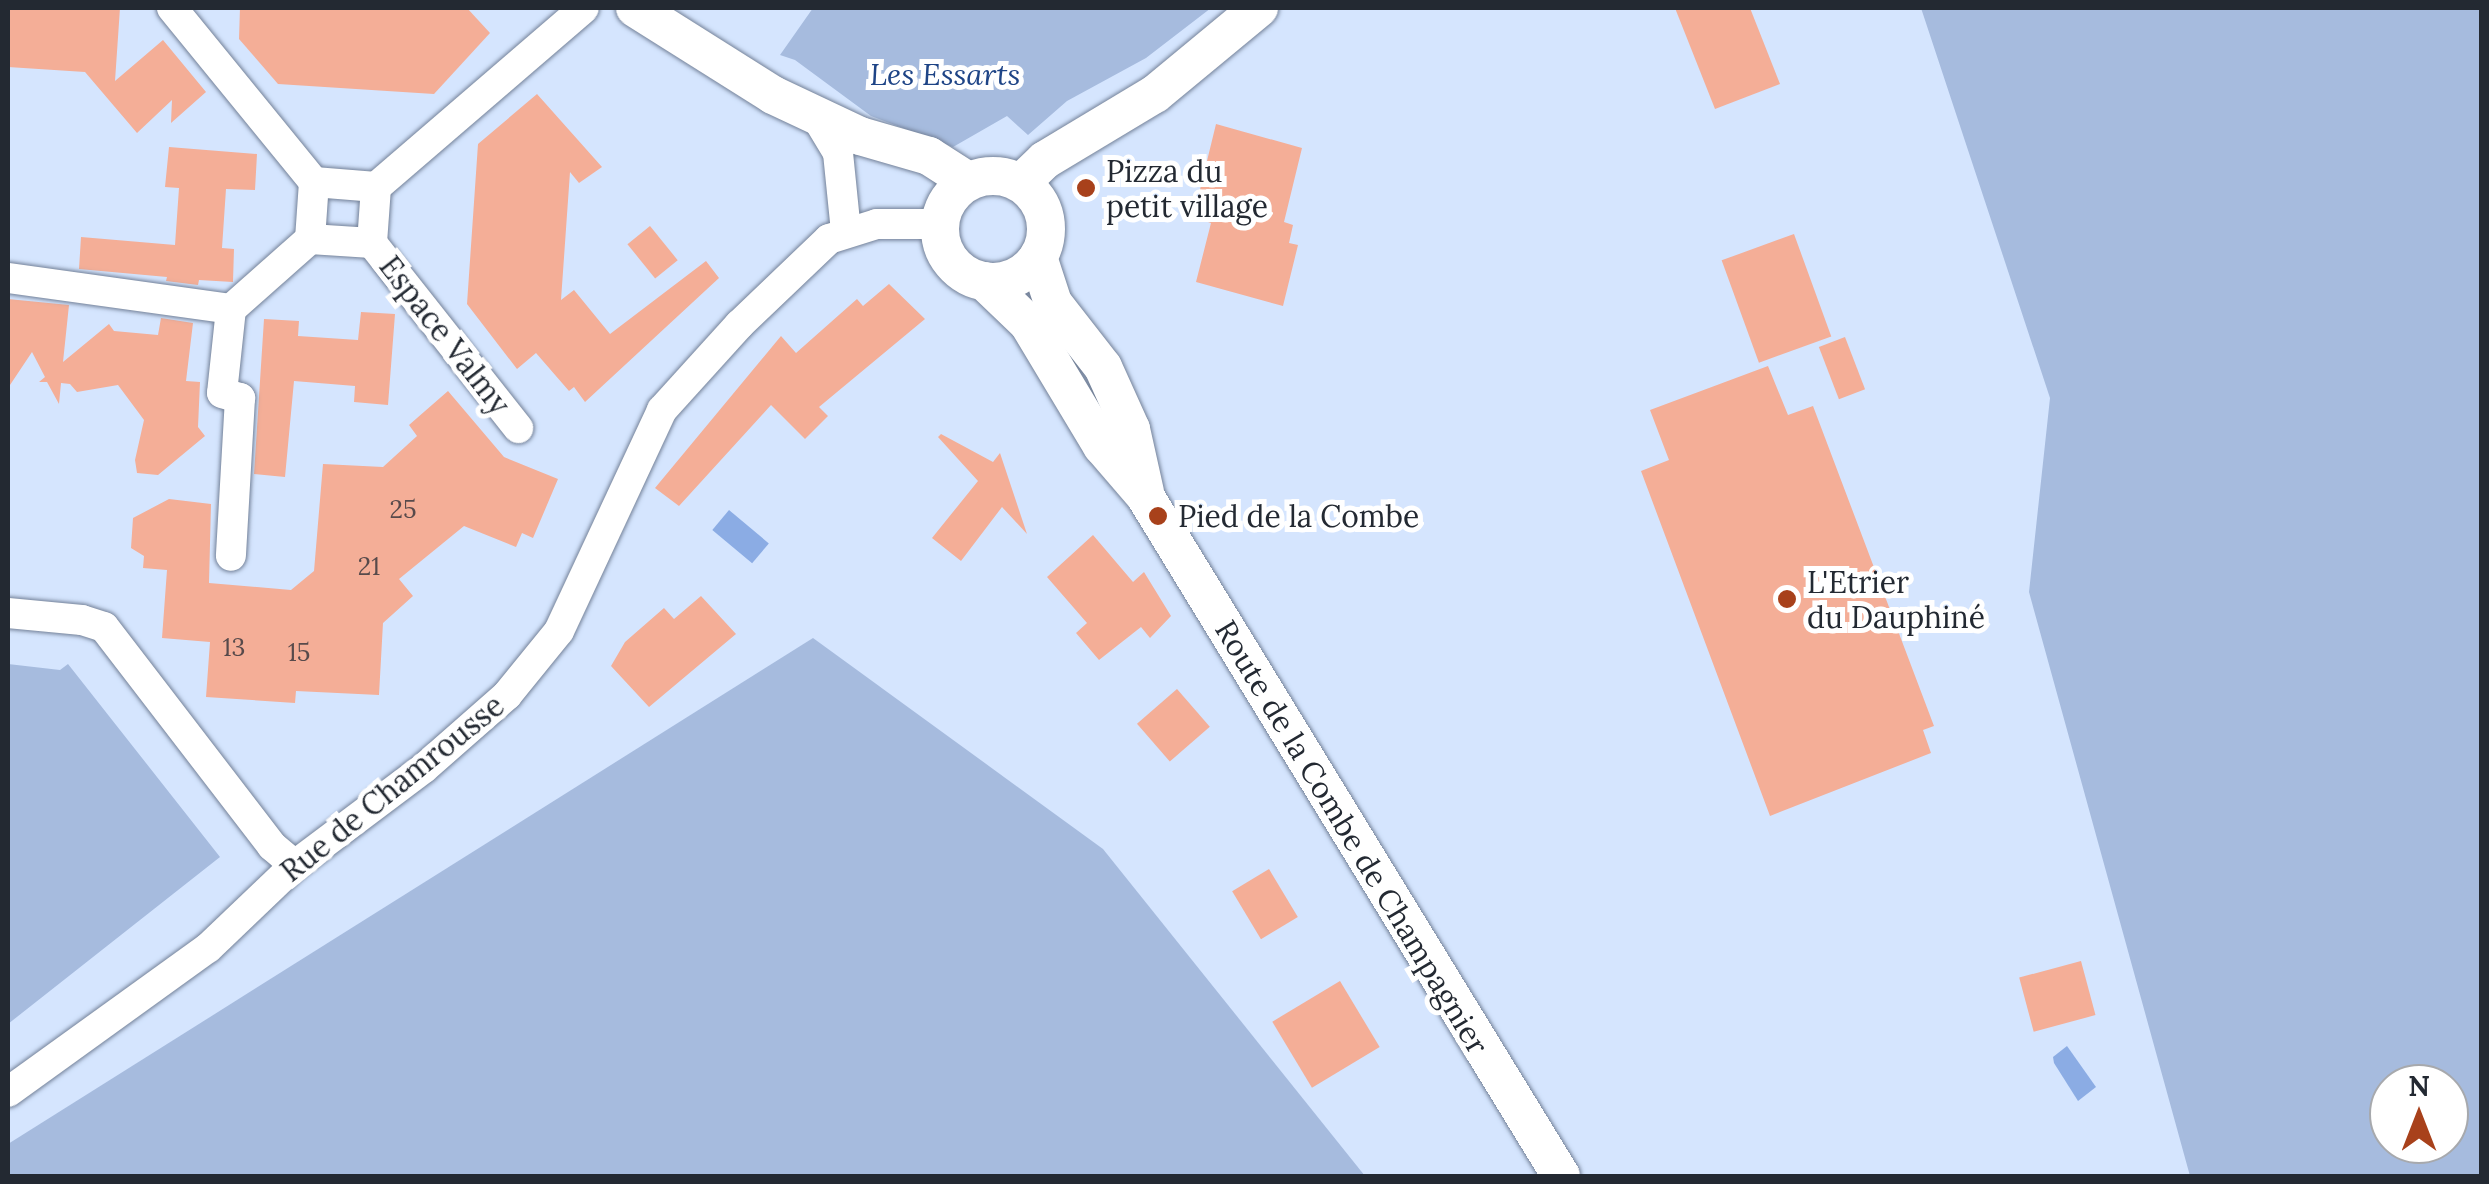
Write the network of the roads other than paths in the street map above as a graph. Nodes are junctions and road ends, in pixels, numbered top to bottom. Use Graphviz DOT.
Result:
graph roads {
  1 [pos="172,8"];
  2 [pos="584,8"];
  3 [pos="635,8"];
  4 [pos="1258,8"];
  5 [pos="817,118"];
  6 [pos="314,182"];
  7 [pos="1021,183"];
  8 [pos="376,186"];
  9 [pos="950,204"];
  10 [pos="846,232"];
  11 [pos="310,238"];
  12 [pos="372,243"];
  13 [pos="1038,257"];
  14 [pos="8,278"];
  15 [pos="984,282"];
  16 [pos="231,309"];
  17 [pos="518,428"];
  18 [pos="1146,496"];
  19 [pos="231,556"];
  20 [pos="8,613"];
  21 [pos="295,865"];
  22 [pos="8,1092"];
  23 [pos="1561,1176"];
  1 -- 6 [label="street"];
  2 -- 8 [label="street"];
  3 -- 5 [label="street"];
  4 -- 7 [label="street"];
  5 -- 9 [label="street"];
  5 -- 10 [label="street"];
  6 -- 8 [label="street"];
  6 -- 11 [label="street"];
  7 -- 9 [label="street"];
  7 -- 13 [label="street"];
  8 -- 12 [label="street, Espace Valmy"];
  9 -- 10 [label="street, Rue de Chamrousse"];
  9 -- 15 [label="street"];
  10 -- 21 [label="street, Rue de Chamrousse"];
  11 -- 12 [label="street, Espace Valmy"];
  11 -- 16 [label="street"];
  12 -- 17 [label="street, Espace Valmy"];
  13 -- 15 [label="street"];
  13 -- 18 [label="street, Route de la Combe de Champagnier"];
  14 -- 16 [label="street"];
  15 -- 18 [label="street, Route de la Combe de Champagnier"];
  16 -- 19 [label="street"];
  18 -- 23 [label="street, Route de la Combe de Champagnier"];
  20 -- 21 [label="street"];
  21 -- 22 [label="street, Rue de Chamrousse"];
}
